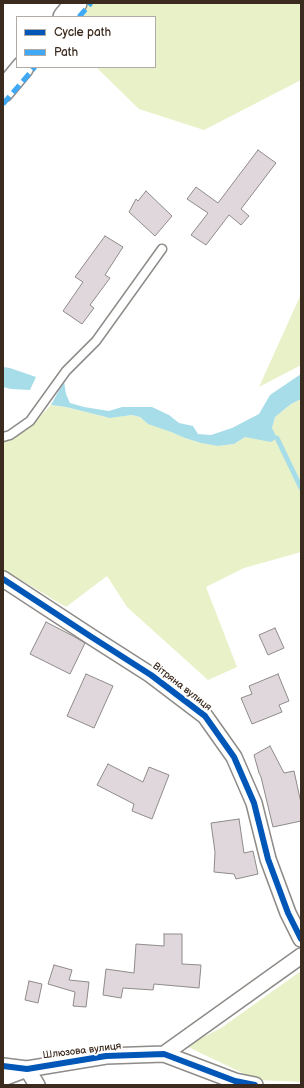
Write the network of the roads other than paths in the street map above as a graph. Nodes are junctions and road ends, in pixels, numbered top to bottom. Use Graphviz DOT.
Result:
graph roads {
  1 [pos="76,3"];
  2 [pos="65,16"];
  3 [pos="22,68"];
  4 [pos="4,85"];
  5 [pos="162,249"];
  6 [pos="3,437"];
  7 [pos="3,580"];
  8 [pos="301,939"];
  9 [pos="301,956"];
  10 [pos="164,1054"];
  11 [pos="3,1066"];
  12 [pos="27,1068"];
  13 [pos="3,1078"];
  14 [pos="37,1085"];
  15 [pos="255,1085"];
  1 -- 2 [label="main road"];
  3 -- 4 [label="main road"];
  5 -- 6 [label="lane"];
  7 -- 8 [label="street, Вітряна вулиця"];
  9 -- 10 [label="street"];
  10 -- 12 [label="street, Шлюзова вулиця"];
  10 -- 15 [label="street, Шлюзова вулиця"];
  11 -- 12 [label="street, Шлюзова вулиця"];
  12 -- 13 [label="street"];
  12 -- 14 [label="street"];
}
